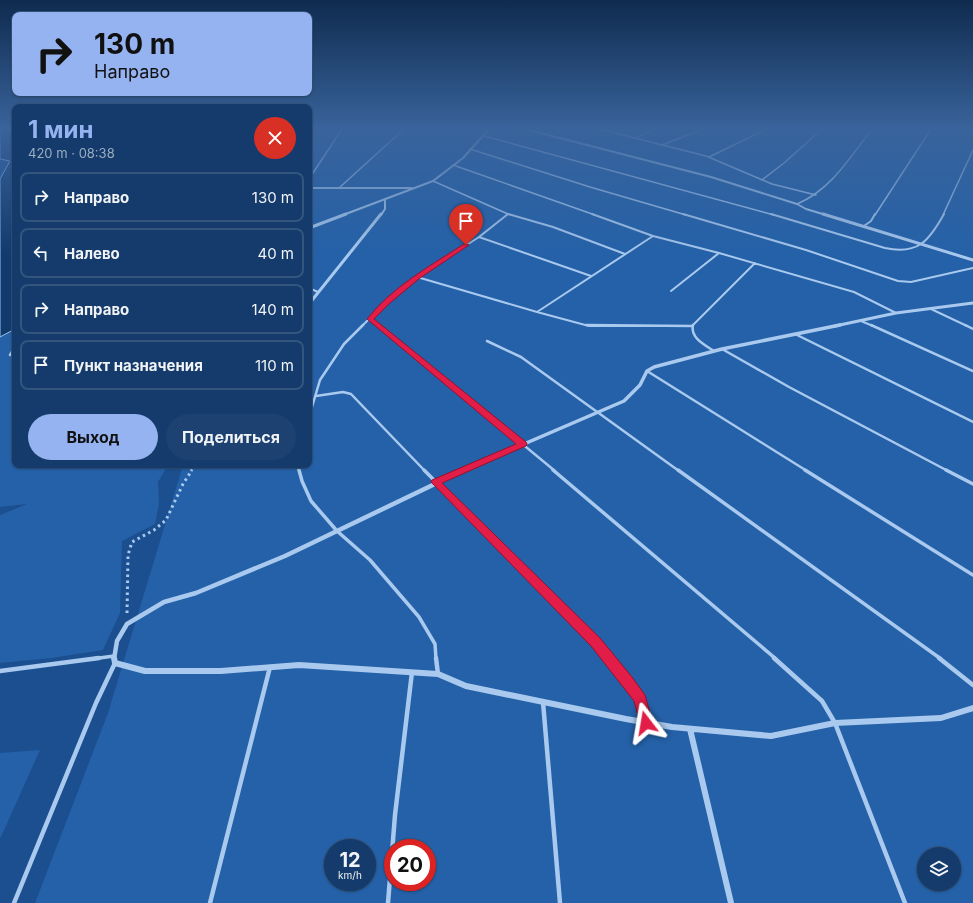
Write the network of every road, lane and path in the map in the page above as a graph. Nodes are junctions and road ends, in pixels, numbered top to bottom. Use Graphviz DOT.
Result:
graph roads {
  1 [pos="358,171"];
  2 [pos="448,171"];
  3 [pos="473,171"];
  4 [pos="539,171"];
  5 [pos="613,171"];
  6 [pos="688,171"];
  7 [pos="742,171"];
  8 [pos="773,171"];
  9 [pos="839,171"];
  10 [pos="902,171"];
  11 [pos="963,171"];
  12 [pos="762,180"];
  13 [pos="433,181"];
  14 [pos="312,188"];
  15 [pos="339,188"];
  16 [pos="415,188"];
  17 [pos="816,196"];
  18 [pos="385,200"];
  19 [pos="797,204"];
  20 [pos="508,214"];
  21 [pos="864,226"];
  22 [pos="312,227"];
  23 [pos="653,236"];
  24 [pos="479,237"];
  25 [pos="921,245"];
  26 [pos="719,253"];
  27 [pos="625,254"];
  28 [pos="973,260"];
  29 [pos="755,263"];
  30 [pos="973,268"];
  31 [pos="591,276"];
  32 [pos="418,277"];
  33 [pos="312,289"];
  34 [pos="671,291"];
  35 [pos="318,292"];
  36 [pos="312,300"];
  37 [pos="973,304"];
  38 [pos="930,309"];
  39 [pos="537,312"];
  40 [pos="896,312"];
  41 [pos="370,319"];
  42 [pos="861,321"];
  43 [pos="692,326"];
  44 [pos="973,329"];
  45 [pos="795,334"];
  46 [pos="488,341"];
  47 [pos="722,350"];
  48 [pos="714,351"];
  49 [pos="12,352"];
  50 [pos="10,355"];
  51 [pos="647,371"];
  52 [pos="973,371"];
  53 [pos="316,396"];
  54 [pos="312,408"];
  55 [pos="599,413"];
  56 [pos="973,422"];
  57 [pos="522,444"];
  58 [pos="193,468"];
  59 [pos="299,468"];
  60 [pos="436,482"];
  61 [pos="973,484"];
  62 [pos="337,530"];
  63 [pos="973,575"];
  64 [pos="127,624"];
  65 [pos="114,656"];
  66 [pos="115,663"];
  67 [pos="270,667"];
  68 [pos="0,671"];
  69 [pos="412,672"];
  70 [pos="438,674"];
  71 [pos="973,684"];
  72 [pos="543,702"];
  73 [pos="973,708"];
  74 [pos="646,723"];
  75 [pos="835,723"];
  76 [pos="690,729"];
  77 [pos="14,903"];
  78 [pos="210,903"];
  79 [pos="388,903"];
  80 [pos="560,903"];
  81 [pos="731,903"];
  82 [pos="905,903"];
  1 -- 15 [label="lane"];
  2 -- 13 [label="street"];
  3 -- 23 [label="lane"];
  4 -- 30 [label="lane"];
  5 -- 25 [label="lane"];
  6 -- 19 [label="street"];
  7 -- 12 [label="lane"];
  8 -- 12 [label="lane"];
  9 -- 17 [label="lane"];
  10 -- 21 [label="lane"];
  11 -- 25 [label="lane"];
  12 -- 17 [label="lane"];
  13 -- 16 [label="street"];
  13 -- 20 [label="lane"];
  14 -- 15 [label="street"];
  15 -- 16 [label="street"];
  16 -- 18 [label="street"];
  17 -- 19 [label="lane"];
  18 -- 22 [label="street"];
  18 -- 35 [label="street"];
  19 -- 21 [label="street"];
  20 -- 24 [label="lane"];
  20 -- 27 [label="lane"];
  21 -- 25 [label="street"];
  23 -- 26 [label="lane"];
  23 -- 27 [label="lane"];
  24 -- 31 [label="lane"];
  24 -- 32 [label="lane"];
  25 -- 28 [label="street"];
  26 -- 29 [label="lane"];
  26 -- 34 [label="lane"];
  27 -- 31 [label="lane"];
  29 -- 40 [label="lane"];
  29 -- 43 [label="lane"];
  31 -- 39 [label="lane"];
  32 -- 39 [label="lane"];
  32 -- 41 [label="lane"];
  33 -- 35 [label="lane"];
  35 -- 36 [label="street"];
  37 -- 38 [label="street"];
  38 -- 40 [label="street"];
  38 -- 44 [label="lane"];
  39 -- 43 [label="lane"];
  40 -- 42 [label="street"];
  41 -- 53 [label="lane"];
  41 -- 57 [label="lane"];
  42 -- 45 [label="street"];
  42 -- 52 [label="lane"];
  43 -- 48 [label="lane"];
  45 -- 47 [label="street"];
  45 -- 56 [label="lane"];
  46 -- 55 [label="lane"];
  47 -- 48 [label="street"];
  47 -- 61 [label="lane"];
  48 -- 51 [label="street"];
  49 -- 50 [label="lane"];
  51 -- 55 [label="street"];
  51 -- 63 [label="lane"];
  53 -- 54 [label="lane"];
  53 -- 60 [label="lane"];
  55 -- 57 [label="street"];
  55 -- 71 [label="lane"];
  57 -- 60 [label="street"];
  57 -- 75 [label="lane"];
  58 -- 64 [label="path"];
  59 -- 62 [label="lane"];
  60 -- 62 [label="street"];
  60 -- 74 [label="lane"];
  62 -- 64 [label="street"];
  62 -- 70 [label="lane"];
  64 -- 65 [label="street"];
  65 -- 66 [label="street"];
  65 -- 68 [label="lane"];
  66 -- 67 [label="street"];
  66 -- 77 [label="lane"];
  67 -- 69 [label="street"];
  67 -- 78 [label="lane"];
  69 -- 70 [label="street"];
  69 -- 79 [label="lane"];
  70 -- 72 [label="street"];
  72 -- 74 [label="street"];
  72 -- 80 [label="lane"];
  73 -- 75 [label="street"];
  74 -- 76 [label="street"];
  75 -- 76 [label="street"];
  75 -- 82 [label="lane"];
  76 -- 81 [label="street"];
}
